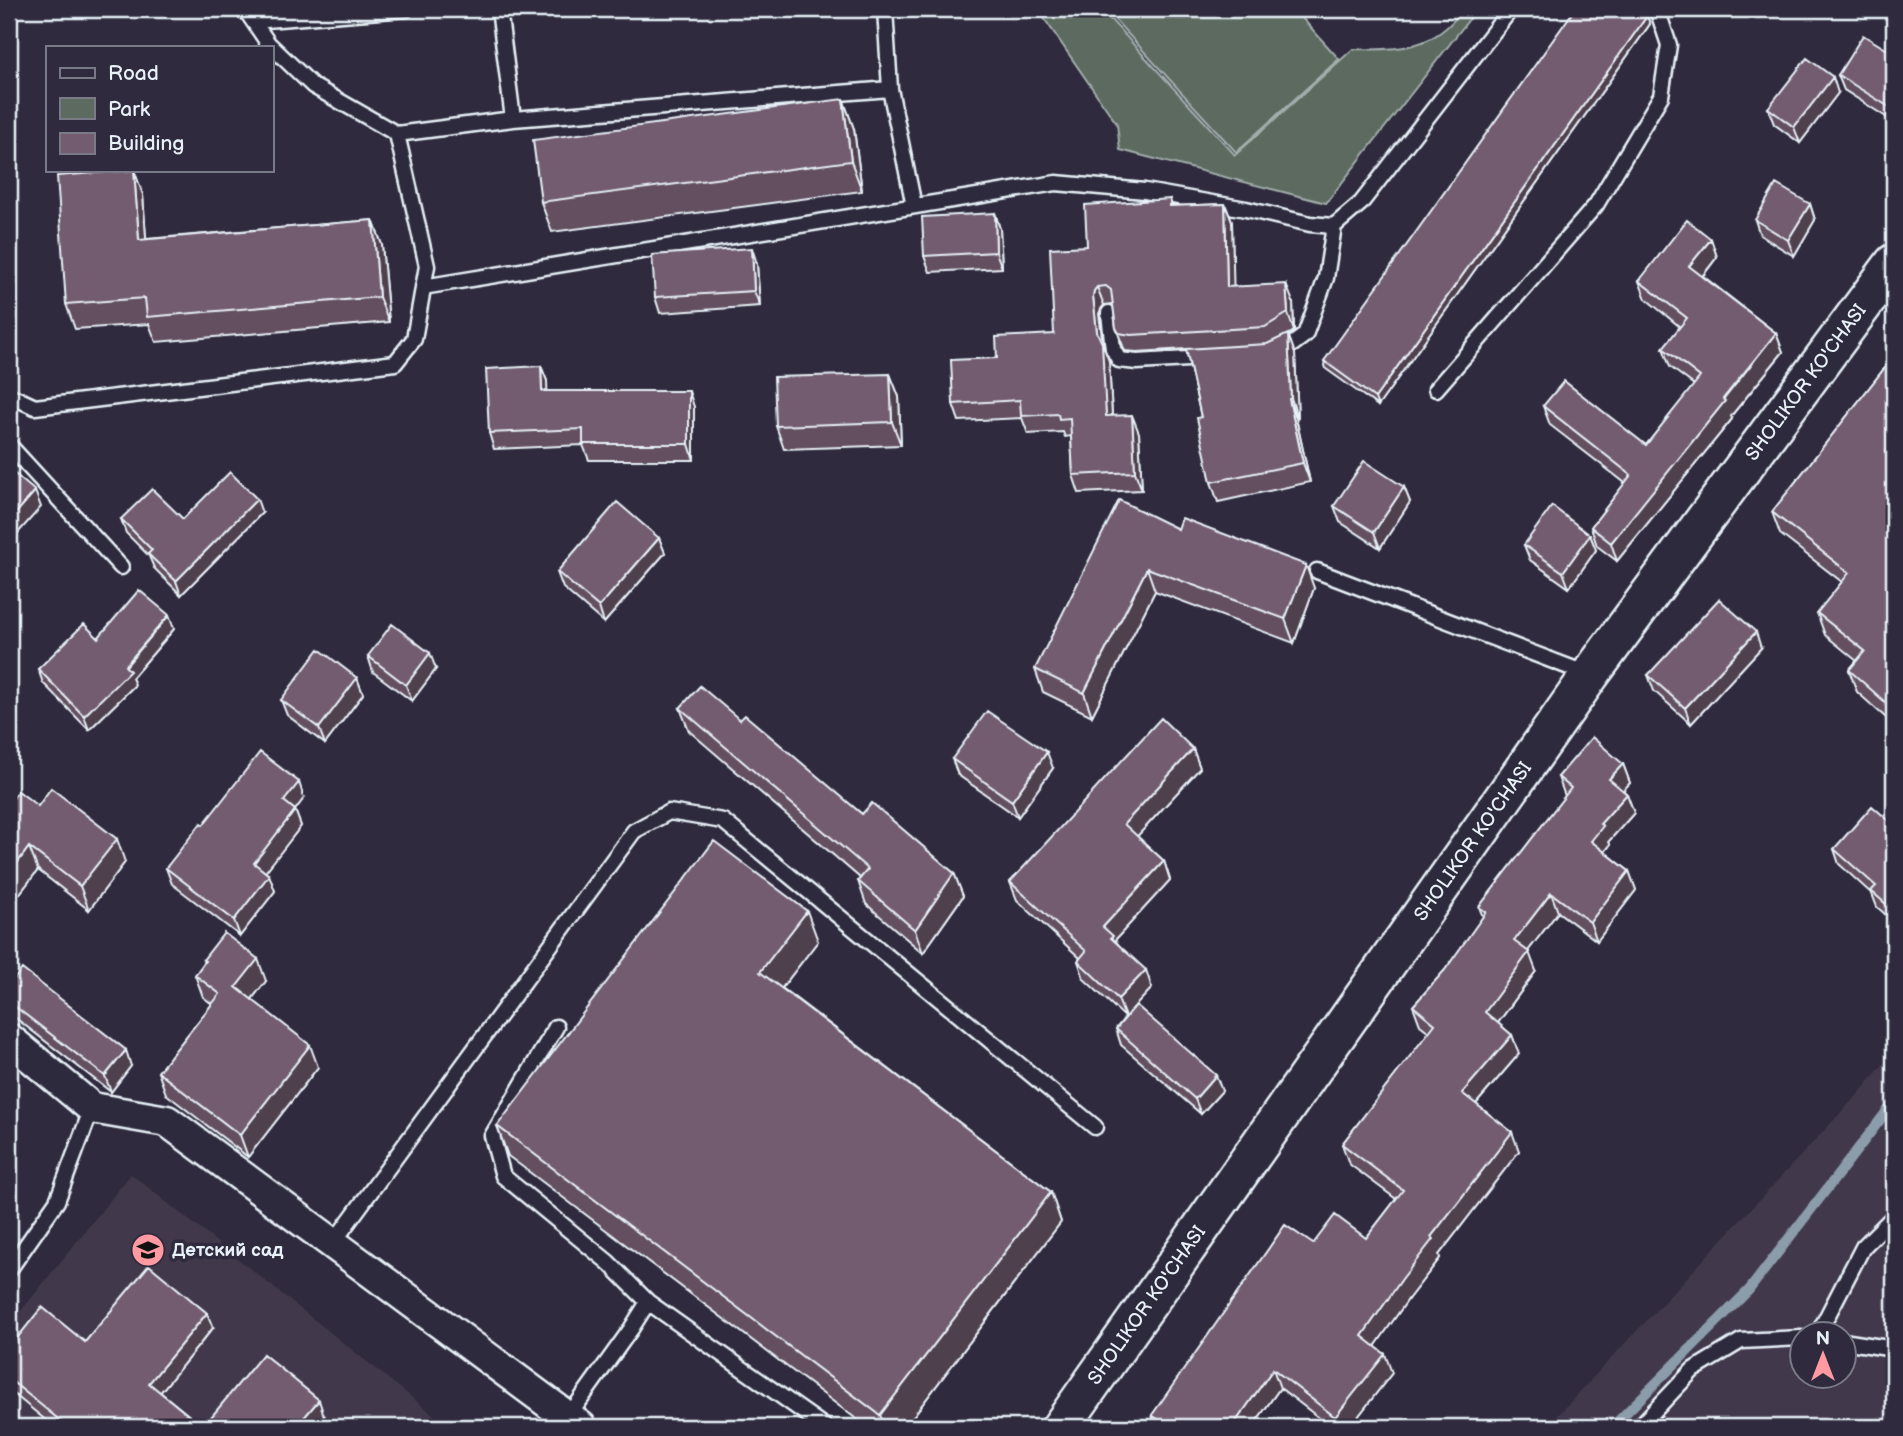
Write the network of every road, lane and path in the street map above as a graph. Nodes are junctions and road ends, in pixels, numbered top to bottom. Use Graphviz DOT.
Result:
graph roads {
  1 [pos="406,9"];
  2 [pos="499,9"];
  3 [pos="885,9"];
  4 [pos="1511,9"];
  5 [pos="1657,9"];
  6 [pos="249,15"];
  7 [pos="271,46"];
  8 [pos="273,48"];
  9 [pos="890,89"];
  10 [pos="513,119"];
  11 [pos="397,134"];
  12 [pos="914,206"];
  13 [pos="1335,226"];
  14 [pos="1894,263"];
  15 [pos="423,287"];
  16 [pos="1109,313"];
  17 [pos="1260,355"];
  18 [pos="1219,357"];
  19 [pos="1436,389"];
  20 [pos="9,395"];
  21 [pos="9,445"];
  22 [pos="121,568"];
  23 [pos="1317,571"];
  24 [pos="1590,675"];
  25 [pos="556,1027"];
  26 [pos="9,1040"];
  27 [pos="92,1108"];
  28 [pos="1095,1127"];
  29 [pos="1894,1216"];
  30 [pos="333,1243"];
  31 [pos="9,1270"];
  32 [pos="648,1302"];
  33 [pos="1826,1320"];
  34 [pos="1787,1339"];
  35 [pos="1857,1343"];
  36 [pos="1894,1349"];
  37 [pos="1654,1411"];
  38 [pos="569,1424"];
  39 [pos="825,1427"];
  40 [pos="1061,1427"];
  41 [pos="1639,1427"];
  42 [pos="1651,1427"];
  1 -- 6 [label="lane"];
  2 -- 10 [label="lane"];
  3 -- 9 [label="lane"];
  4 -- 13 [label="lane"];
  5 -- 19 [label="lane"];
  6 -- 7 [label="lane"];
  8 -- 11 [label="lane"];
  9 -- 10 [label="lane"];
  9 -- 12 [label="lane"];
  10 -- 11 [label="lane"];
  11 -- 15 [label="lane"];
  12 -- 13 [label="lane"];
  12 -- 15 [label="lane"];
  13 -- 17 [label="lane"];
  14 -- 24 [label="street, SHOLIKOR KO'CHASI"];
  15 -- 20 [label="lane"];
  16 -- 18 [label="lane"];
  21 -- 22 [label="lane"];
  23 -- 24 [label="lane"];
  24 -- 40 [label="street, SHOLIKOR KO'CHASI"];
  25 -- 32 [label="lane"];
  26 -- 27 [label="street"];
  27 -- 30 [label="street"];
  27 -- 31 [label="lane"];
  28 -- 30 [label="lane"];
  29 -- 33 [label="lane"];
  30 -- 38 [label="street"];
  32 -- 38 [label="lane"];
  32 -- 39 [label="lane"];
  34 -- 37 [label="lane"];
  35 -- 36 [label="lane"];
  37 -- 41 [label="lane"];
  37 -- 42 [label="lane"];
}
